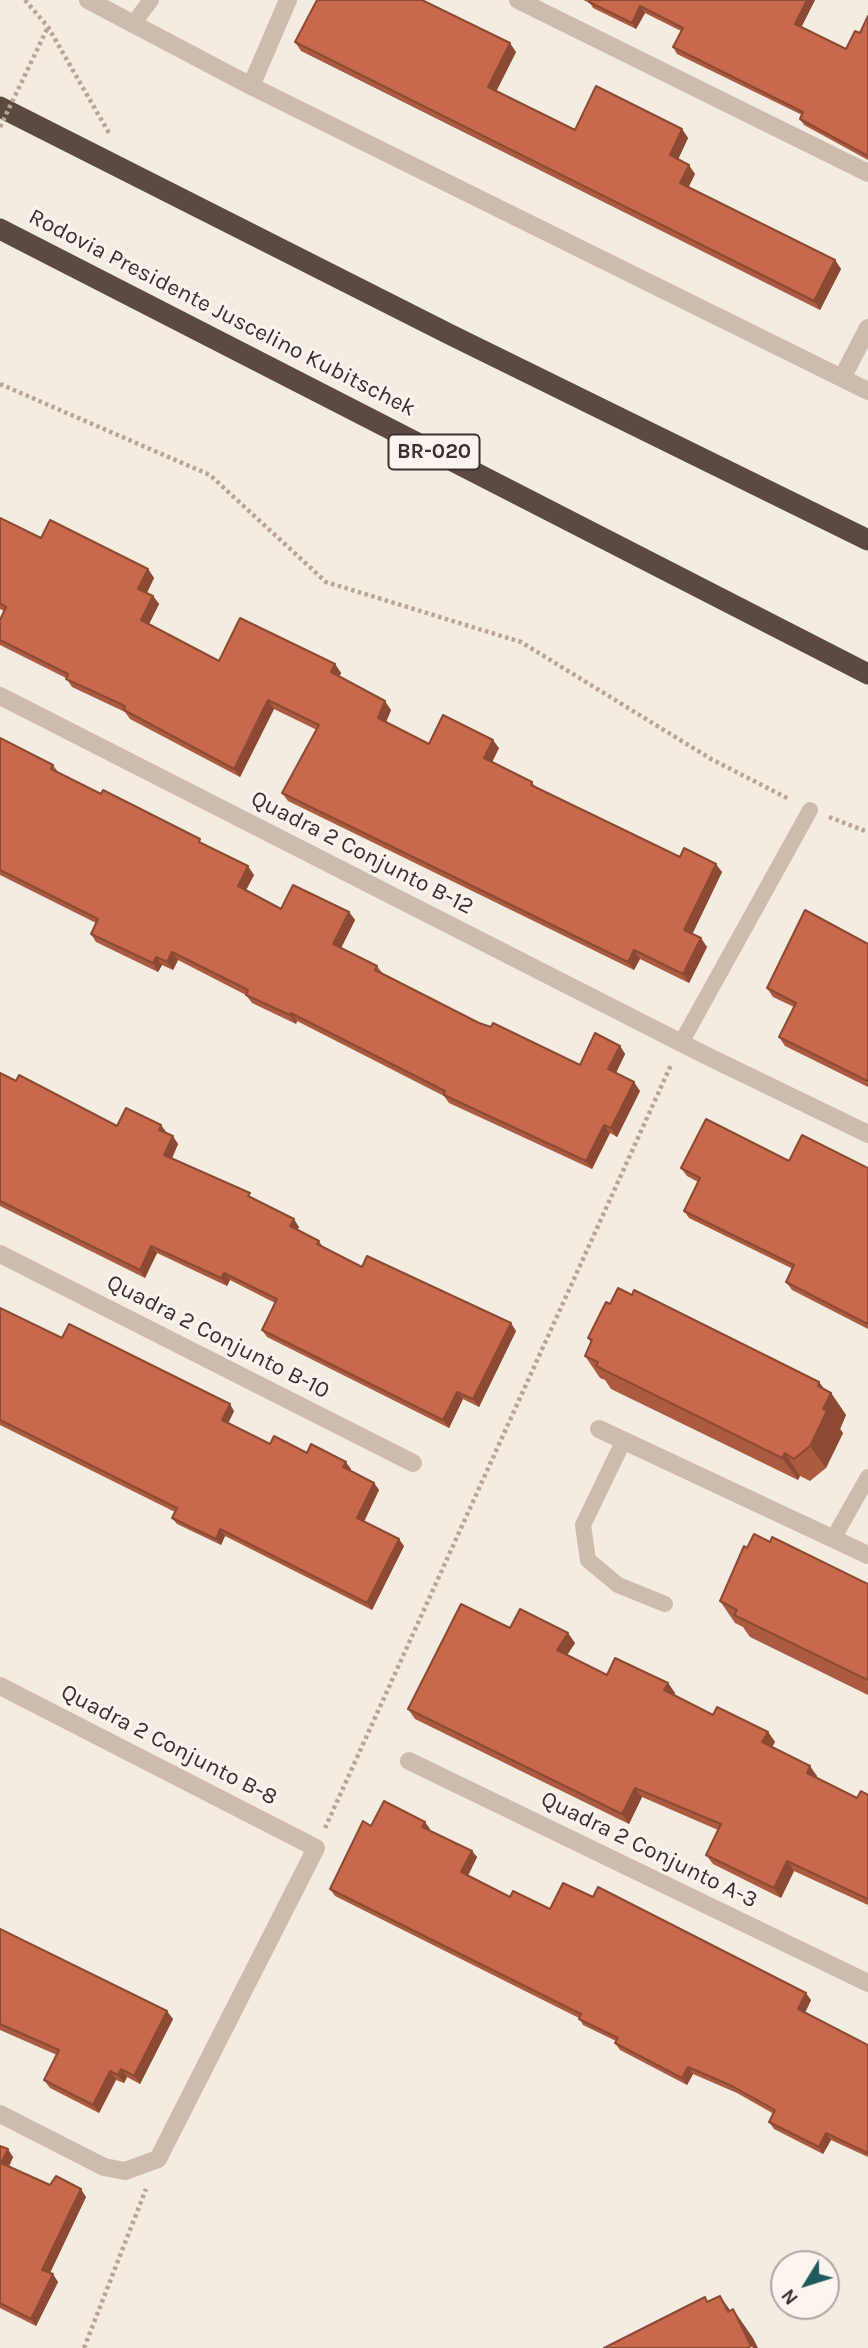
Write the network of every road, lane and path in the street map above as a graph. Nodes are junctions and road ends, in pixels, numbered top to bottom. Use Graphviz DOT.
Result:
graph roads {
  1 [pos="25,0"];
  2 [pos="88,0"];
  3 [pos="151,0"];
  4 [pos="288,0"];
  5 [pos="517,0"];
  6 [pos="133,24"];
  7 [pos="48,27"];
  8 [pos="251,86"];
  9 [pos="0,107"];
  10 [pos="0,127"];
  11 [pos="868,173"];
  12 [pos="132,174"];
  13 [pos="0,229"];
  14 [pos="868,328"];
  15 [pos="842,378"];
  16 [pos="0,384"];
  17 [pos="868,391"];
  18 [pos="868,540"];
  19 [pos="868,674"];
  20 [pos="0,696"];
  21 [pos="810,810"];
  22 [pos="868,832"];
  23 [pos="681,1043"];
  24 [pos="868,1134"];
  25 [pos="0,1254"];
  26 [pos="600,1429"];
  27 [pos="624,1440"];
  28 [pos="413,1464"];
  29 [pos="868,1477"];
  30 [pos="833,1539"];
  31 [pos="868,1555"];
  32 [pos="665,1604"];
  33 [pos="0,1686"];
  34 [pos="409,1761"];
  35 [pos="316,1848"];
  36 [pos="868,1983"];
  37 [pos="0,2114"];
  38 [pos="159,2159"];
  39 [pos="84,2348"];
  1 -- 7 [label="path"];
  2 -- 6 [label="street"];
  3 -- 6 [label="lane"];
  4 -- 8 [label="street"];
  5 -- 11 [label="street"];
  6 -- 8 [label="street"];
  7 -- 10 [label="path, bridge"];
  7 -- 12 [label="path"];
  8 -- 15 [label="street"];
  9 -- 12 [label="highway"];
  12 -- 18 [label="highway"];
  13 -- 19 [label="highway, Rodovia Presidente Juscelino Kubitschek / BR-020"];
  14 -- 15 [label="street"];
  15 -- 17 [label="street"];
  16 -- 21 [label="path"];
  20 -- 23 [label="street, Quadra 2 Conjunto B-12"];
  21 -- 22 [label="path"];
  21 -- 23 [label="lane"];
  23 -- 24 [label="street, Quadra 2 Conjunto B-12"];
  23 -- 35 [label="path"];
  25 -- 28 [label="street, Quadra 2 Conjunto B-10"];
  26 -- 27 [label="street"];
  27 -- 30 [label="street"];
  27 -- 32 [label="lane"];
  29 -- 30 [label="lane"];
  30 -- 31 [label="street"];
  33 -- 35 [label="street, Quadra 2 Conjunto B-8"];
  34 -- 36 [label="street, Quadra 2 Conjunto A-3"];
  35 -- 38 [label="street"];
  37 -- 38 [label="street"];
  38 -- 39 [label="path"];
}
